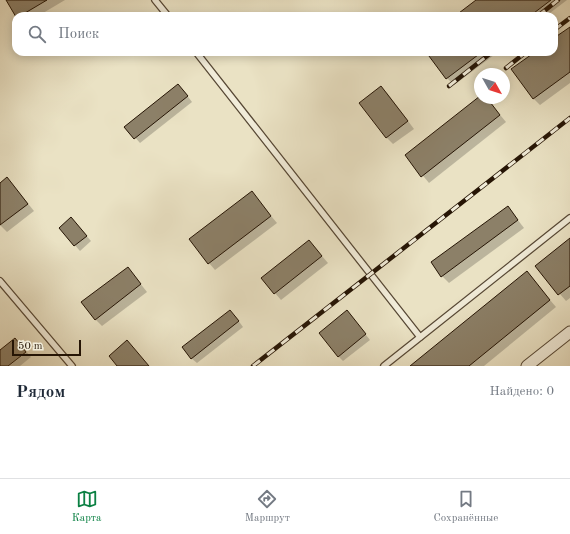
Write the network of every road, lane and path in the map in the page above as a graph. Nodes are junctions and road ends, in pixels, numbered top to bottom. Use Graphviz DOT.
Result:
graph roads {
  1 [pos="155,0"];
  2 [pos="165,12"];
  3 [pos="199,56"];
  4 [pos="570,218"];
  5 [pos="0,281"];
  6 [pos="570,332"];
  7 [pos="420,337"];
  8 [pos="72,366"];
  9 [pos="384,366"];
  10 [pos="527,366"];
  1 -- 2 [label="lane"];
  3 -- 7 [label="lane"];
  4 -- 7 [label="lane"];
  5 -- 8 [label="lane"];
  6 -- 10 [label="street"];
  7 -- 9 [label="lane"];
}
